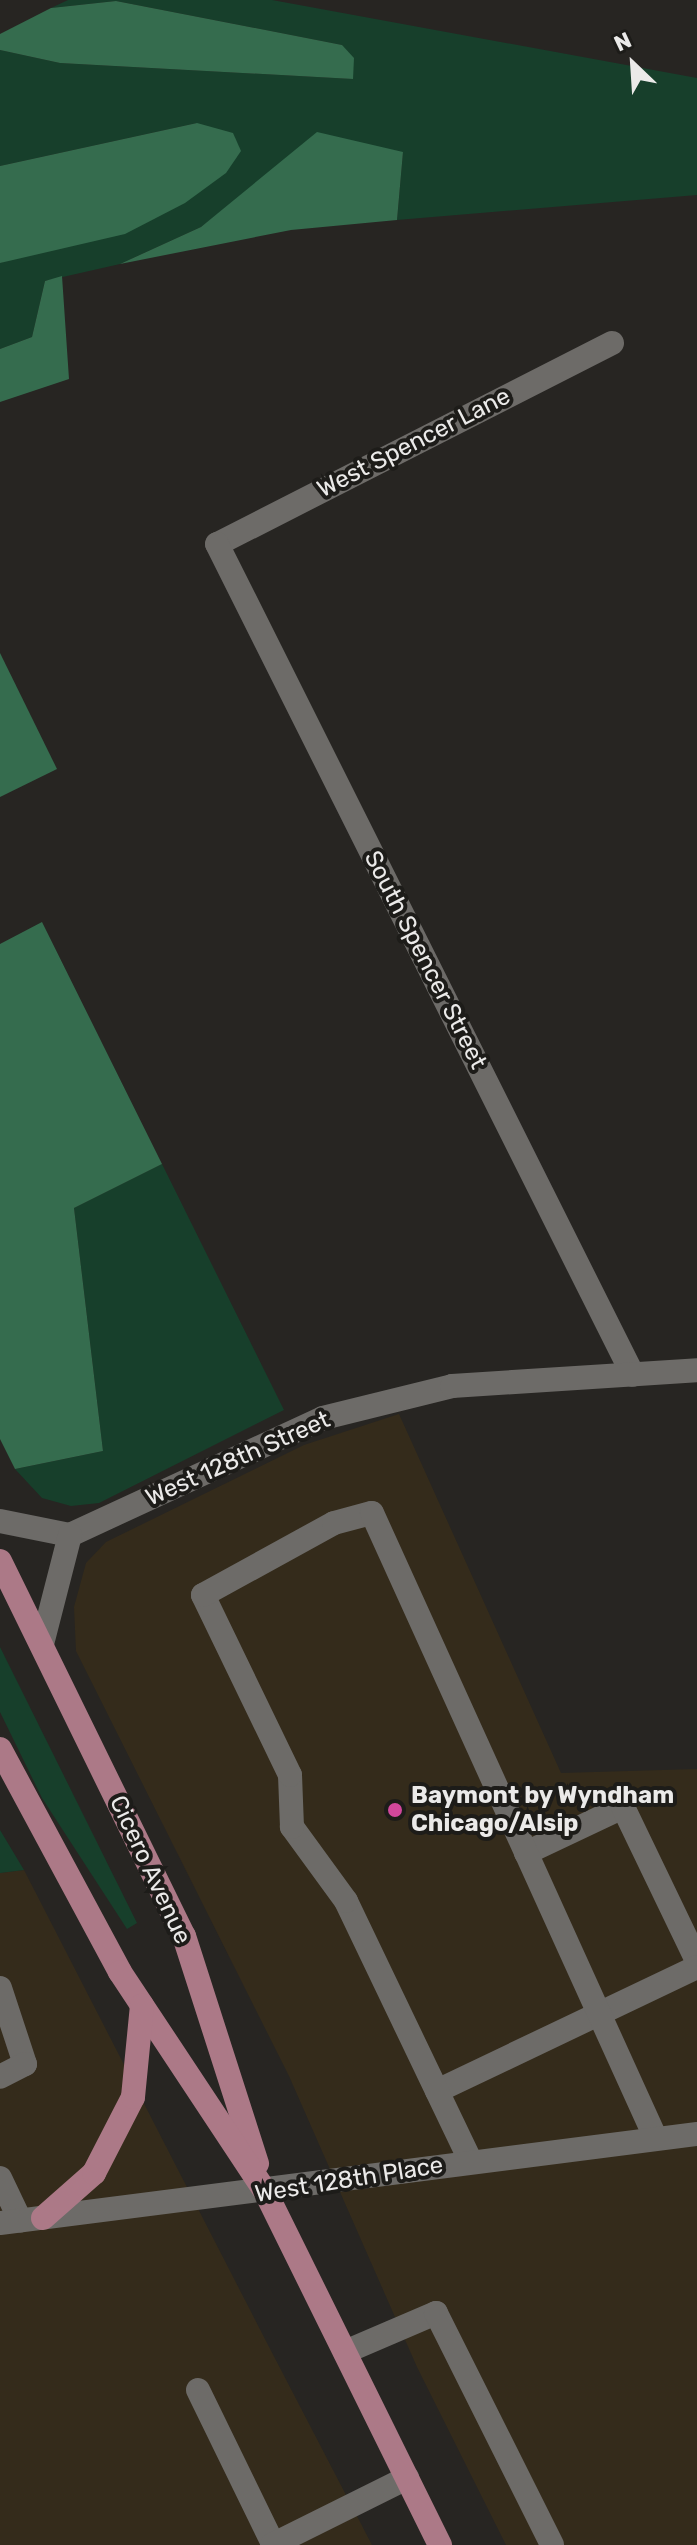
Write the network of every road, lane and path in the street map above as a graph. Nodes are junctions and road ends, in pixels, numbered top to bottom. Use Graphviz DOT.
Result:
graph roads {
  1 [pos="612,343"];
  2 [pos="217,544"];
  3 [pos="697,1370"];
  4 [pos="633,1375"];
  5 [pos="0,1521"];
  6 [pos="70,1535"];
  7 [pos="0,1561"];
  8 [pos="42,1644"];
  9 [pos="0,1749"];
  10 [pos="526,1853"];
  11 [pos="697,1964"];
  12 [pos="0,1988"];
  13 [pos="142,2005"];
  14 [pos="599,2013"];
  15 [pos="0,2077"];
  16 [pos="437,2091"];
  17 [pos="697,2134"];
  18 [pos="655,2137"];
  19 [pos="471,2162"];
  20 [pos="0,2178"];
  21 [pos="266,2193"];
  22 [pos="21,2220"];
  23 [pos="345,2352"];
  24 [pos="198,2390"];
  25 [pos="407,2478"];
  26 [pos="272,2545"];
  27 [pos="440,2545"];
  28 [pos="552,2545"];
  1 -- 2 [label="street, West Spencer Lane"];
  2 -- 4 [label="street, South Spencer Street"];
  3 -- 4 [label="street, West 128th Street"];
  4 -- 6 [label="street, West 128th Street"];
  5 -- 6 [label="street"];
  6 -- 8 [label="street"];
  7 -- 8 [label="main road, Cicero Avenue"];
  8 -- 21 [label="main road, Cicero Avenue"];
  9 -- 13 [label="main road, Cicero Avenue"];
  10 -- 11 [label="street"];
  10 -- 14 [label="street"];
  10 -- 16 [label="street"];
  11 -- 14 [label="street"];
  12 -- 15 [label="street"];
  13 -- 21 [label="main road, Cicero Avenue"];
  13 -- 22 [label="main road"];
  14 -- 16 [label="street"];
  14 -- 18 [label="street"];
  16 -- 19 [label="street"];
  17 -- 18 [label="street, West 128th Place"];
  18 -- 19 [label="street, West 128th Place"];
  19 -- 21 [label="street, West 128th Place"];
  20 -- 22 [label="street"];
  21 -- 22 [label="street, West 128th Place"];
  21 -- 23 [label="main road, Cicero Avenue"];
  23 -- 25 [label="main road, Cicero Avenue"];
  23 -- 28 [label="street"];
  24 -- 26 [label="street"];
  25 -- 26 [label="street"];
  25 -- 27 [label="main road, Cicero Avenue"];
}
